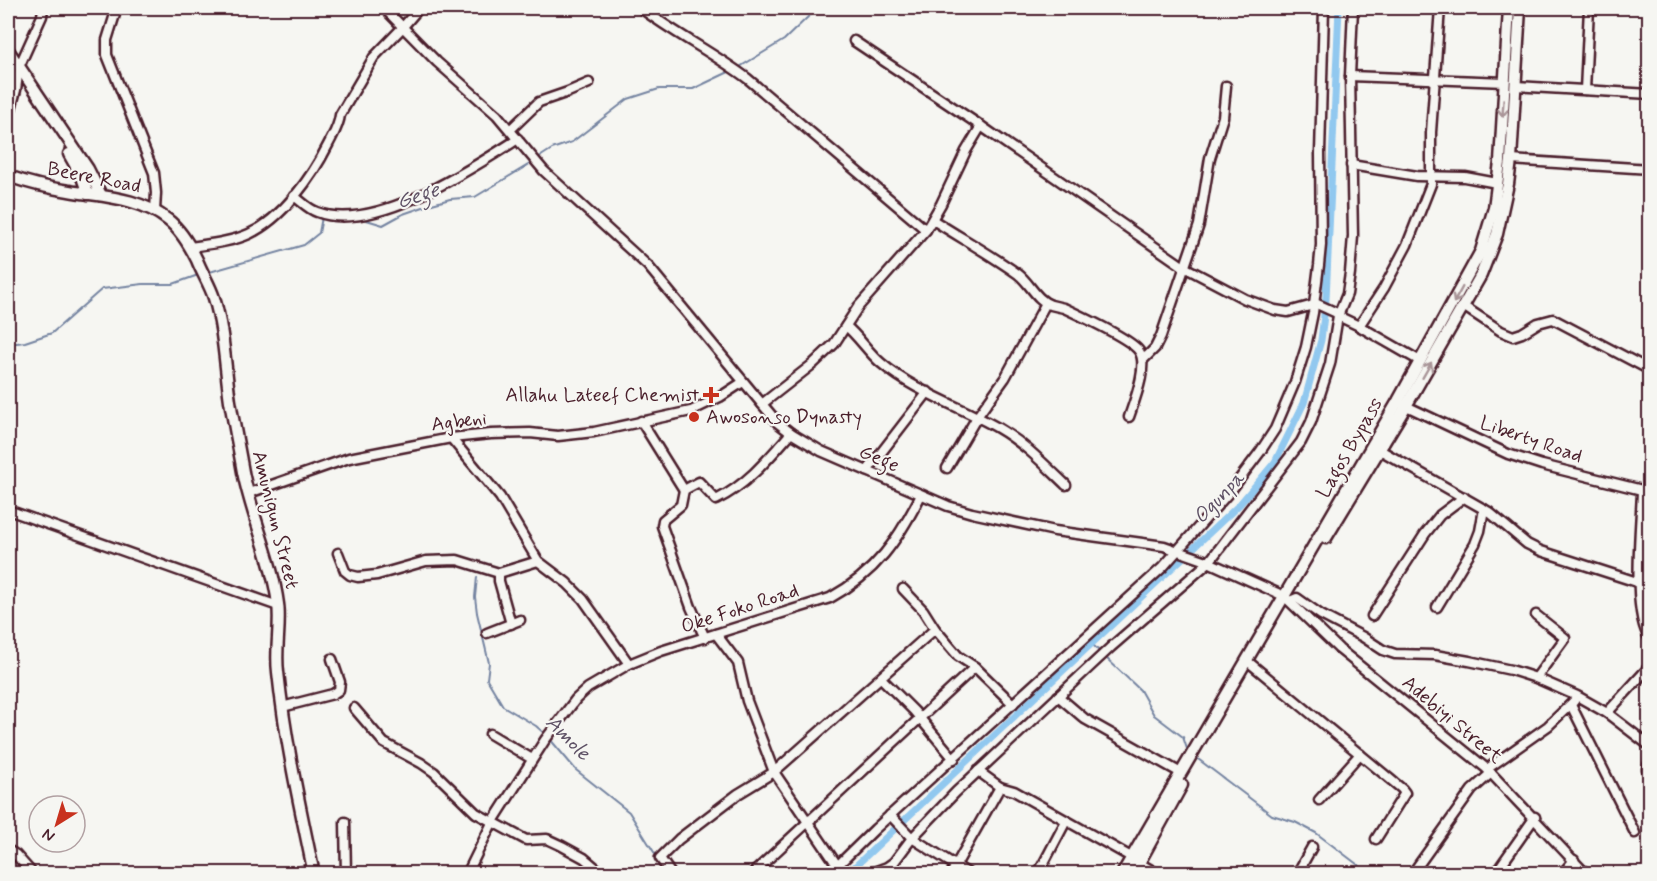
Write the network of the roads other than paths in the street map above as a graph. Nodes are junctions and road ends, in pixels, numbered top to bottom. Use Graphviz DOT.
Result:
graph roads {
  1 [pos="43,8"];
  2 [pos="117,8"];
  3 [pos="384,8"];
  4 [pos="419,8"];
  5 [pos="641,8"];
  6 [pos="1324,8"];
  7 [pos="1353,8"];
  8 [pos="1440,8"];
  9 [pos="1509,8"];
  10 [pos="1520,8"];
  11 [pos="1589,8"];
  12 [pos="402,28"];
  13 [pos="854,41"];
  14 [pos="8,50"];
  15 [pos="8,61"];
  16 [pos="19,72"];
  17 [pos="1350,76"];
  18 [pos="1436,79"];
  19 [pos="589,83"];
  20 [pos="1510,84"];
  21 [pos="1226,86"];
  22 [pos="1585,90"];
  23 [pos="1650,94"];
  24 [pos="8,120"];
  25 [pos="981,126"];
  26 [pos="510,130"];
  27 [pos="518,139"];
  28 [pos="1510,160"];
  29 [pos="1351,165"];
  30 [pos="1650,169"];
  31 [pos="8,176"];
  32 [pos="1431,176"];
  33 [pos="1497,183"];
  34 [pos="88,194"];
  35 [pos="101,195"];
  36 [pos="294,196"];
  37 [pos="155,211"];
  38 [pos="933,220"];
  39 [pos="926,230"];
  40 [pos="190,247"];
  41 [pos="1184,267"];
  42 [pos="207,282"];
  43 [pos="1046,303"];
  44 [pos="1316,304"];
  45 [pos="1463,306"];
  46 [pos="1339,315"];
  47 [pos="846,326"];
  48 [pos="1359,326"];
  49 [pos="1143,360"];
  50 [pos="1420,361"];
  51 [pos="1650,370"];
  52 [pos="743,382"];
  53 [pos="928,392"];
  54 [pos="762,404"];
  55 [pos="1402,404"];
  56 [pos="977,417"];
  57 [pos="1129,417"];
  58 [pos="641,421"];
  59 [pos="791,433"];
  60 [pos="451,438"];
  61 [pos="1380,450"];
  62 [pos="946,468"];
  63 [pos="867,471"];
  64 [pos="1066,484"];
  65 [pos="684,490"];
  66 [pos="1646,491"];
  67 [pos="249,493"];
  68 [pos="921,495"];
  69 [pos="1464,497"];
  70 [pos="1484,509"];
  71 [pos="8,513"];
  72 [pos="1182,551"];
  73 [pos="338,553"];
  74 [pos="538,561"];
  75 [pos="1207,561"];
  76 [pos="499,573"];
  77 [pos="1640,583"];
  78 [pos="903,589"];
  79 [pos="1288,599"];
  80 [pos="278,606"];
  81 [pos="1437,607"];
  82 [pos="1536,615"];
  83 [pos="1372,616"];
  84 [pos="520,620"];
  85 [pos="511,624"];
  86 [pos="935,629"];
  87 [pos="487,633"];
  88 [pos="716,634"];
  89 [pos="705,638"];
  90 [pos="1650,639"];
  91 [pos="332,659"];
  92 [pos="629,664"];
  93 [pos="1251,664"];
  94 [pos="1650,666"];
  95 [pos="975,668"];
  96 [pos="881,678"];
  97 [pos="1536,678"];
  98 [pos="1058,696"];
  99 [pos="1577,696"];
  100 [pos="1013,704"];
  101 [pos="1571,705"];
  102 [pos="282,707"];
  103 [pos="354,708"];
  104 [pos="1607,713"];
  105 [pos="919,718"];
  106 [pos="490,734"];
  107 [pos="1650,746"];
  108 [pos="1360,754"];
  109 [pos="532,759"];
  110 [pos="954,759"];
  111 [pos="1650,760"];
  112 [pos="978,771"];
  113 [pos="1489,771"];
  114 [pos="774,772"];
  115 [pos="1181,773"];
  116 [pos="1650,775"];
  117 [pos="1000,787"];
  118 [pos="1319,800"];
  119 [pos="892,817"];
  120 [pos="1535,817"];
  121 [pos="1066,821"];
  122 [pos="345,822"];
  123 [pos="492,823"];
  124 [pos="808,824"];
  125 [pos="1635,833"];
  126 [pos="911,837"];
  127 [pos="1376,839"];
  128 [pos="1312,847"];
  129 [pos="8,850"];
  130 [pos="1135,860"];
  131 [pos="1574,860"];
  132 [pos="837,865"];
  133 [pos="313,870"];
  134 [pos="953,870"];
  135 [pos="33,873"];
  136 [pos="295,873"];
  137 [pos="346,873"];
  138 [pos="467,873"];
  139 [pos="603,873"];
  140 [pos="671,873"];
  141 [pos="752,873"];
  142 [pos="829,873"];
  143 [pos="868,873"];
  144 [pos="969,873"];
  145 [pos="1038,873"];
  146 [pos="1122,873"];
  147 [pos="1132,873"];
  148 [pos="1158,873"];
  149 [pos="1297,873"];
  150 [pos="1412,873"];
  151 [pos="1495,873"];
  152 [pos="1562,873"];
  153 [pos="1587,873"];
  1 -- 16 [label="street"];
  2 -- 37 [label="street"];
  3 -- 12 [label="street, Gege"];
  4 -- 12 [label="street"];
  5 -- 39 [label="street"];
  6 -- 44 [label="street"];
  7 -- 17 [label="street"];
  8 -- 18 [label="street"];
  9 -- 20 [label="main road, Lagos Bypass"];
  10 -- 20 [label="main road, Lagos Bypass"];
  11 -- 22 [label="street"];
  12 -- 26 [label="street, Gege"];
  12 -- 36 [label="street"];
  13 -- 25 [label="street"];
  14 -- 16 [label="main road"];
  15 -- 16 [label="main road"];
  16 -- 24 [label="street"];
  16 -- 34 [label="main road"];
  16 -- 35 [label="main road"];
  17 -- 18 [label="street"];
  17 -- 29 [label="street"];
  18 -- 20 [label="street"];
  18 -- 32 [label="street"];
  19 -- 26 [label="street"];
  20 -- 22 [label="street"];
  20 -- 28 [label="main road, Lagos Bypass"];
  20 -- 33 [label="main road, Lagos Bypass, one-way"];
  21 -- 41 [label="street"];
  22 -- 23 [label="street"];
  25 -- 38 [label="street"];
  25 -- 41 [label="street"];
  26 -- 27 [label="street, Gege"];
  27 -- 36 [label="street"];
  27 -- 52 [label="street, Gege"];
  28 -- 30 [label="street"];
  28 -- 45 [label="main road, Lagos Bypass"];
  29 -- 32 [label="street"];
  29 -- 46 [label="street"];
  31 -- 34 [label="main road, Beere Road"];
  32 -- 33 [label="street"];
  32 -- 48 [label="street"];
  33 -- 50 [label="main road, Lagos Bypass, one-way"];
  34 -- 35 [label="main road, Beere Road"];
  35 -- 37 [label="main road, Beere Road"];
  36 -- 40 [label="street"];
  37 -- 40 [label="main road, Beere Road"];
  38 -- 39 [label="street"];
  38 -- 43 [label="street"];
  39 -- 47 [label="street"];
  40 -- 42 [label="main road, Beere Road"];
  41 -- 44 [label="street"];
  41 -- 49 [label="street"];
  42 -- 67 [label="main road, Amunigun Street"];
  43 -- 49 [label="street"];
  43 -- 56 [label="street"];
  44 -- 46 [label="street"];
  44 -- 72 [label="street"];
  45 -- 51 [label="street"];
  55 -- 45 [label="main road, Lagos Bypass, one-way"];
  46 -- 48 [label="street"];
  46 -- 75 [label="street"];
  47 -- 53 [label="street"];
  47 -- 54 [label="street"];
  48 -- 50 [label="street"];
  49 -- 57 [label="street"];
  50 -- 55 [label="main road, Lagos Bypass"];
  52 -- 54 [label="street, Gege"];
  52 -- 58 [label="street, Agbeni"];
  53 -- 56 [label="street"];
  53 -- 63 [label="street"];
  54 -- 59 [label="street, Gege"];
  55 -- 61 [label="main road, Lagos Bypass"];
  55 -- 66 [label="street, Liberty Road"];
  55 -- 79 [label="main road, Lagos Bypass"];
  56 -- 62 [label="street"];
  56 -- 64 [label="street"];
  58 -- 60 [label="street, Agbeni"];
  58 -- 65 [label="street"];
  59 -- 63 [label="street, Gege"];
  59 -- 65 [label="street"];
  60 -- 67 [label="street, Agbeni"];
  60 -- 74 [label="street"];
  61 -- 69 [label="street"];
  61 -- 79 [label="main road, Lagos Bypass"];
  63 -- 68 [label="street, Gege"];
  65 -- 89 [label="street"];
  66 -- 77 [label="street"];
  67 -- 80 [label="main road, Amunigun Street"];
  68 -- 72 [label="street, Gege"];
  68 -- 88 [label="street, Oke Foko Road"];
  69 -- 70 [label="street"];
  69 -- 83 [label="street"];
  70 -- 77 [label="street"];
  70 -- 81 [label="street"];
  71 -- 80 [label="street"];
  72 -- 75 [label="street, Gege"];
  72 -- 100 [label="street"];
  73 -- 76 [label="street"];
  74 -- 76 [label="street"];
  74 -- 92 [label="street"];
  75 -- 79 [label="street, Gege"];
  75 -- 98 [label="street"];
  76 -- 85 [label="street"];
  77 -- 90 [label="street"];
  78 -- 86 [label="street"];
  79 -- 93 [label="main road, Lagos Bypass"];
  79 -- 97 [label="street, Gege"];
  79 -- 113 [label="street, Adebiyi Street"];
  79 -- 115 [label="main road, Lagos Bypass"];
  80 -- 102 [label="main road, Amunigun Street"];
  82 -- 97 [label="street"];
  84 -- 85 [label="street"];
  85 -- 87 [label="street"];
  86 -- 95 [label="street"];
  86 -- 96 [label="street"];
  88 -- 89 [label="street, Oke Foko Road"];
  88 -- 114 [label="street"];
  89 -- 92 [label="street, Oke Foko Road"];
  91 -- 102 [label="street"];
  92 -- 109 [label="street, Oke Foko Road"];
  93 -- 108 [label="street"];
  93 -- 130 [label="main road, Lagos Bypass"];
  94 -- 104 [label="street"];
  95 -- 100 [label="street"];
  95 -- 105 [label="street"];
  96 -- 105 [label="street"];
  96 -- 114 [label="street"];
  97 -- 99 [label="street"];
  98 -- 112 [label="street"];
  98 -- 115 [label="street"];
  99 -- 101 [label="street"];
  99 -- 104 [label="street"];
  100 -- 110 [label="street"];
  101 -- 113 [label="street"];
  101 -- 125 [label="street"];
  102 -- 133 [label="main road, Amunigun Street"];
  103 -- 123 [label="street"];
  104 -- 107 [label="street"];
  105 -- 110 [label="street"];
  105 -- 124 [label="street"];
  106 -- 109 [label="street"];
  108 -- 118 [label="street"];
  108 -- 127 [label="street"];
  109 -- 123 [label="street, Oke Foko Road"];
  110 -- 119 [label="street"];
  111 -- 116 [label="street"];
  112 -- 117 [label="street"];
  112 -- 126 [label="street"];
  113 -- 120 [label="street, Adebiyi Street"];
  113 -- 150 [label="street"];
  114 -- 124 [label="street"];
  114 -- 140 [label="street"];
  115 -- 130 [label="main road, Lagos Bypass"];
  117 -- 121 [label="street"];
  117 -- 134 [label="street"];
  119 -- 126 [label="street"];
  119 -- 132 [label="street"];
  120 -- 131 [label="street, Adebiyi Street"];
  120 -- 151 [label="street"];
  121 -- 130 [label="street"];
  121 -- 145 [label="street"];
  122 -- 137 [label="street"];
  123 -- 138 [label="street, Oke Foko Road"];
  123 -- 139 [label="street"];
  124 -- 132 [label="street"];
  124 -- 141 [label="street"];
  126 -- 134 [label="street"];
  126 -- 143 [label="street"];
  128 -- 149 [label="street"];
  129 -- 135 [label="street"];
  130 -- 146 [label="main road, Lagos Bypass"];
  130 -- 147 [label="main road, Lagos Bypass"];
  130 -- 148 [label="street"];
  131 -- 152 [label="street"];
  131 -- 153 [label="street, Adebiyi Street"];
  132 -- 142 [label="street"];
  133 -- 136 [label="street"];
  134 -- 144 [label="street"];
}
